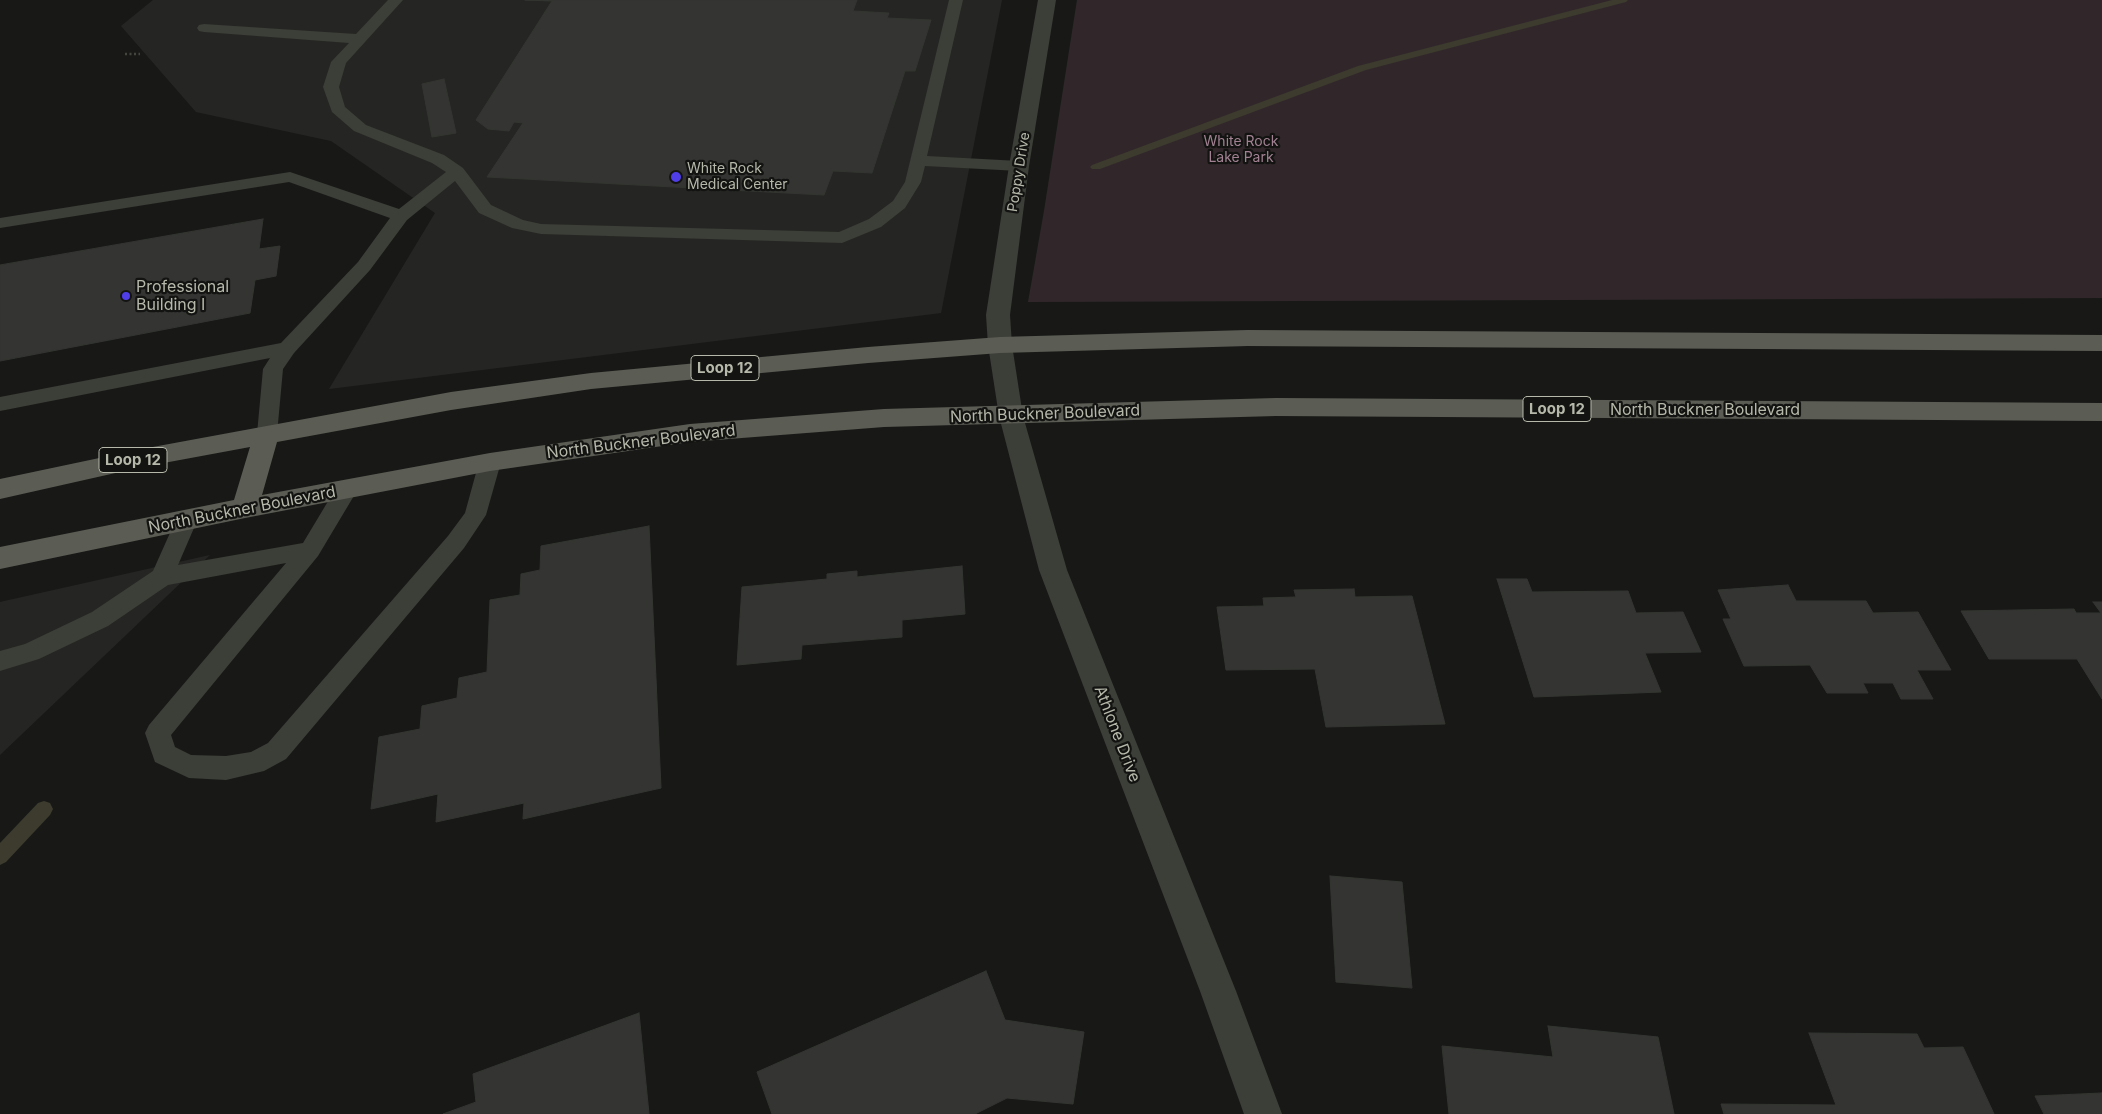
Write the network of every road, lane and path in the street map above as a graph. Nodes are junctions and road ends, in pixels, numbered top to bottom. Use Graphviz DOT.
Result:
graph roads {
  1 [pos="396,0"];
  2 [pos="956,0"];
  3 [pos="1047,0"];
  4 [pos="204,28"];
  5 [pos="360,39"];
  6 [pos="125,54"];
  7 [pos="140,54"];
  8 [pos="918,161"];
  9 [pos="1019,166"];
  10 [pos="457,172"];
  11 [pos="400,216"];
  12 [pos="0,223"];
  13 [pos="2102,342"];
  14 [pos="1000,345"];
  15 [pos="287,348"];
  16 [pos="0,404"];
  17 [pos="2102,412"];
  18 [pos="1011,416"];
  19 [pos="267,434"];
  20 [pos="490,462"];
  21 [pos="0,489"];
  22 [pos="347,489"];
  23 [pos="245,508"];
  24 [pos="186,521"];
  25 [pos="310,550"];
  26 [pos="0,558"];
  27 [pos="162,577"];
  28 [pos="0,661"];
  29 [pos="1263,1114"];
  1 -- 5 [label="lane"];
  2 -- 8 [label="lane"];
  3 -- 9 [label="street, Poppy Drive"];
  4 -- 5 [label="lane"];
  5 -- 10 [label="lane"];
  6 -- 7 [label="path"];
  8 -- 9 [label="lane"];
  8 -- 10 [label="lane"];
  9 -- 14 [label="street, Poppy Drive"];
  10 -- 11 [label="lane"];
  11 -- 12 [label="lane"];
  11 -- 15 [label="lane"];
  13 -- 14 [label="main road, Loop 12"];
  14 -- 18 [label="street, Athlone Drive"];
  14 -- 19 [label="main road, Loop 12"];
  15 -- 16 [label="lane"];
  15 -- 19 [label="lane"];
  17 -- 18 [label="main road, North Buckner Boulevard / Loop 12"];
  18 -- 20 [label="main road, North Buckner Boulevard / Loop 12"];
  18 -- 29 [label="street, Athlone Drive"];
  19 -- 21 [label="main road, Loop 12"];
  19 -- 23 [label="main road"];
  20 -- 22 [label="main road, North Buckner Boulevard / Loop 12"];
  20 -- 25 [label="lane"];
  22 -- 23 [label="main road, North Buckner Boulevard / Loop 12"];
  22 -- 25 [label="lane"];
  23 -- 24 [label="main road, North Buckner Boulevard / Loop 12"];
  24 -- 26 [label="main road, North Buckner Boulevard / Loop 12"];
  24 -- 27 [label="lane"];
  25 -- 27 [label="lane"];
  27 -- 28 [label="lane"];
}
